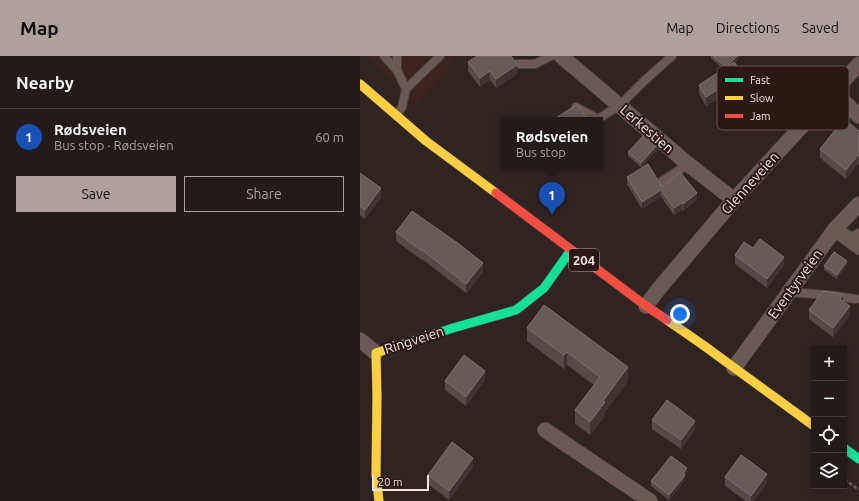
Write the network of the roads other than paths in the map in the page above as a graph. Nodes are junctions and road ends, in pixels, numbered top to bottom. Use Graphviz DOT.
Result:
graph roads {
  1 [pos="384,56"];
  2 [pos="397,56"];
  3 [pos="440,56"];
  4 [pos="551,56"];
  5 [pos="561,56"];
  6 [pos="672,56"];
  7 [pos="517,64"];
  8 [pos="859,64"];
  9 [pos="398,70"];
  10 [pos="849,75"];
  11 [pos="360,84"];
  12 [pos="406,89"];
  13 [pos="620,105"];
  14 [pos="849,106"];
  15 [pos="576,107"];
  16 [pos="396,116"];
  17 [pos="859,116"];
  18 [pos="594,117"];
  19 [pos="601,117"];
  20 [pos="799,130"];
  21 [pos="688,164"];
  22 [pos="660,182"];
  23 [pos="734,200"];
  24 [pos="859,204"];
  25 [pos="835,229"];
  26 [pos="855,239"];
  27 [pos="571,250"];
  28 [pos="789,292"];
  29 [pos="856,299"];
  30 [pos="646,306"];
  31 [pos="360,340"];
  32 [pos="376,353"];
  33 [pos="734,368"];
  34 [pos="811,424"];
  35 [pos="545,430"];
  36 [pos="847,450"];
  37 [pos="859,459"];
  38 [pos="379,501"];
  39 [pos="650,501"];
  1 -- 9 [label="lane"];
  2 -- 9 [label="lane"];
  3 -- 12 [label="lane"];
  4 -- 7 [label="lane"];
  5 -- 13 [label="street, Lerkestien"];
  6 -- 13 [label="lane"];
  8 -- 10 [label="street, Glenneveien"];
  9 -- 12 [label="lane"];
  11 -- 16 [label="main road, 204"];
  12 -- 16 [label="lane"];
  13 -- 19 [label="lane"];
  13 -- 21 [label="street, Lerkestien"];
  14 -- 17 [label="street"];
  15 -- 18 [label="lane"];
  16 -- 27 [label="main road, 204"];
  20 -- 23 [label="street, Glenneveien"];
  21 -- 22 [label="lane"];
  21 -- 23 [label="street, Lerkestien"];
  23 -- 30 [label="street, Glenneveien"];
  24 -- 25 [label="street, Eventyrveien"];
  25 -- 26 [label="street"];
  25 -- 28 [label="street, Eventyrveien"];
  27 -- 30 [label="main road, 204"];
  27 -- 32 [label="main road, Ringveien"];
  28 -- 29 [label="lane"];
  28 -- 33 [label="street, Eventyrveien"];
  30 -- 33 [label="main road, 204"];
  31 -- 32 [label="street"];
  32 -- 38 [label="main road, Ringveien"];
  33 -- 34 [label="main road, 204"];
  35 -- 39 [label="street"];
  36 -- 37 [label="main road"];
}
